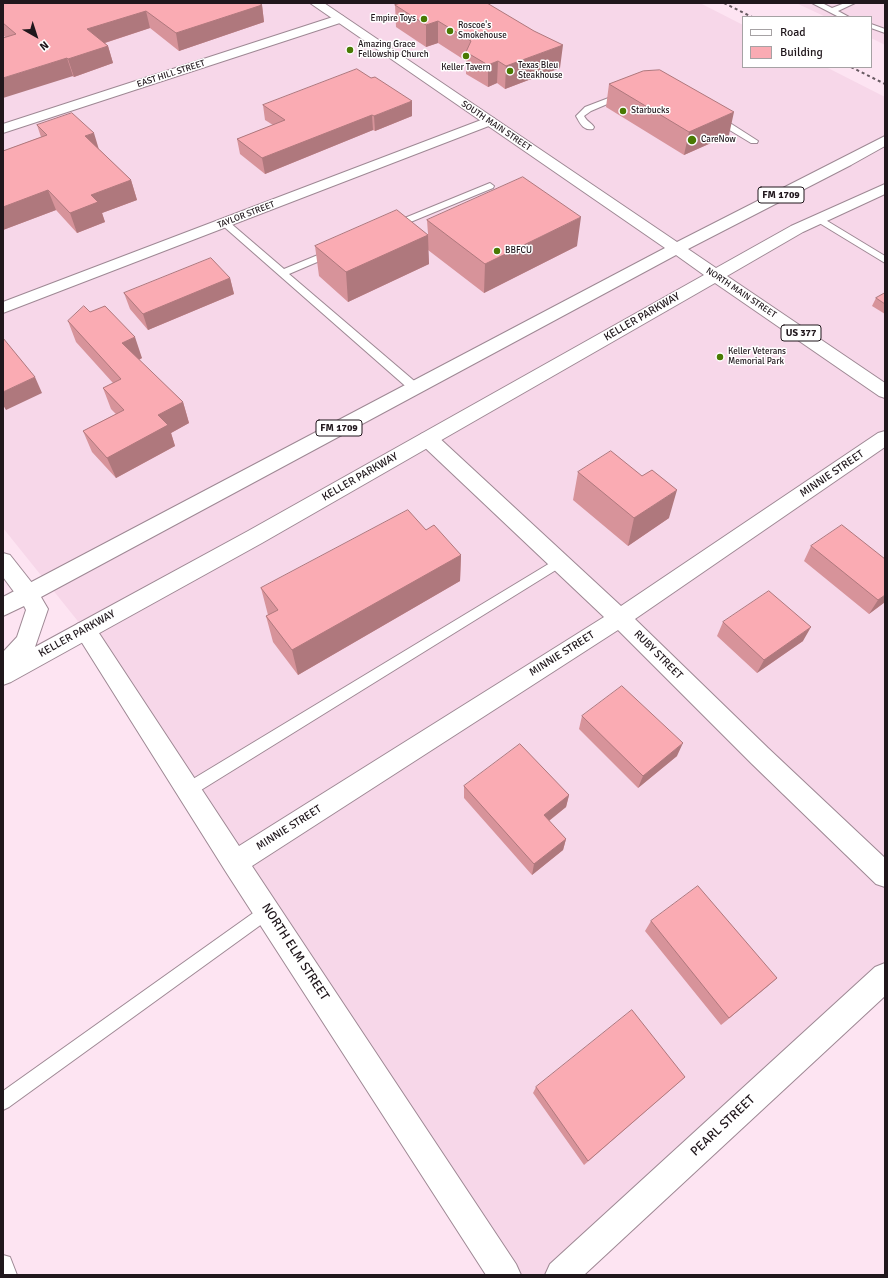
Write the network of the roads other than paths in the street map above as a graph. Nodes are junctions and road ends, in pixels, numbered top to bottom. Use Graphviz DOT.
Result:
graph roads {
  1 [pos="316,3"];
  2 [pos="816,3"];
  3 [pos="851,3"];
  4 [pos="832,11"];
  5 [pos="843,16"];
  6 [pos="340,19"];
  7 [pos="872,26"];
  8 [pos="885,31"];
  9 [pos="630,93"];
  10 [pos="709,113"];
  11 [pos="489,121"];
  12 [pos="590,127"];
  13 [pos="3,129"];
  14 [pos="885,140"];
  15 [pos="754,141"];
  16 [pos="490,186"];
  17 [pos="885,188"];
  18 [pos="819,219"];
  19 [pos="225,222"];
  20 [pos="383,231"];
  21 [pos="340,249"];
  22 [pos="676,249"];
  23 [pos="881,252"];
  24 [pos="885,260"];
  25 [pos="283,273"];
  26 [pos="715,276"];
  27 [pos="3,308"];
  28 [pos="415,388"];
  29 [pos="885,392"];
  30 [pos="885,438"];
  31 [pos="428,439"];
  32 [pos="3,561"];
  33 [pos="560,562"];
  34 [pos="28,594"];
  35 [pos="3,607"];
  36 [pos="620,618"];
  37 [pos="85,630"];
  38 [pos="3,666"];
  39 [pos="3,675"];
  40 [pos="188,790"];
  41 [pos="235,863"];
  42 [pos="885,875"];
  43 [pos="268,911"];
  44 [pos="885,977"];
  45 [pos="3,1101"];
  46 [pos="3,1264"];
  47 [pos="8,1275"];
  48 [pos="505,1275"];
  49 [pos="561,1275"];
  1 -- 6 [label="main road, SOUTH MAIN STREET / US 377"];
  2 -- 4 [label="lane"];
  3 -- 4 [label="lane"];
  4 -- 5 [label="lane"];
  6 -- 11 [label="main road, SOUTH MAIN STREET / US 377"];
  6 -- 13 [label="main road, EAST HILL STREET"];
  7 -- 8 [label="lane"];
  9 -- 12 [label="lane"];
  10 -- 15 [label="lane"];
  11 -- 19 [label="main road, TAYLOR STREET"];
  11 -- 22 [label="main road, SOUTH MAIN STREET / US 377"];
  14 -- 22 [label="main road, FM 1709"];
  16 -- 20 [label="lane"];
  17 -- 18 [label="main road, KELLER PARKWAY"];
  18 -- 23 [label="lane"];
  18 -- 26 [label="main road, KELLER PARKWAY"];
  19 -- 25 [label="lane"];
  19 -- 27 [label="main road, TAYLOR STREET"];
  21 -- 25 [label="lane"];
  22 -- 26 [label="main road, NORTH MAIN STREET / US 377"];
  22 -- 28 [label="main road, FM 1709"];
  23 -- 24 [label="lane"];
  25 -- 28 [label="lane"];
  26 -- 29 [label="main road, NORTH MAIN STREET / US 377"];
  26 -- 31 [label="main road, KELLER PARKWAY"];
  28 -- 34 [label="main road, FM 1709"];
  30 -- 36 [label="main road, MINNIE STREET"];
  31 -- 33 [label="main road, RUBY STREET"];
  31 -- 37 [label="main road, KELLER PARKWAY"];
  32 -- 34 [label="main road"];
  33 -- 36 [label="main road, RUBY STREET"];
  33 -- 40 [label="lane"];
  34 -- 35 [label="main road, FM 1709"];
  34 -- 38 [label="main road"];
  36 -- 41 [label="main road, MINNIE STREET"];
  36 -- 42 [label="main road, RUBY STREET"];
  37 -- 39 [label="main road, KELLER PARKWAY"];
  37 -- 40 [label="main road, NORTH ELM STREET"];
  40 -- 41 [label="main road, NORTH ELM STREET"];
  41 -- 43 [label="main road, NORTH ELM STREET"];
  43 -- 45 [label="lane"];
  43 -- 48 [label="main road, NORTH ELM STREET"];
  44 -- 49 [label="main road, PEARL STREET"];
  46 -- 47 [label="lane"];
}
